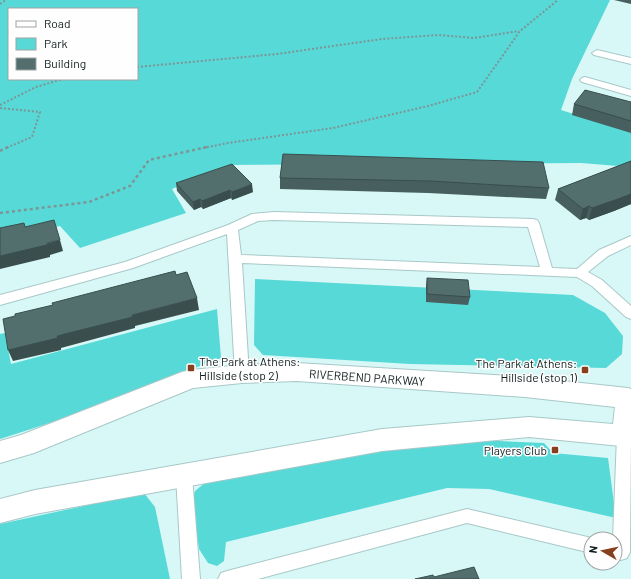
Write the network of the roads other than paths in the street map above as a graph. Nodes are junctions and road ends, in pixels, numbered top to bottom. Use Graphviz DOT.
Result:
graph roads {
  1 [pos="597,53"];
  2 [pos="631,61"];
  3 [pos="585,80"];
  4 [pos="631,93"];
  5 [pos="232,228"];
  6 [pos="631,240"];
  7 [pos="235,259"];
  8 [pos="546,271"];
  9 [pos="580,273"];
  10 [pos="0,300"];
  11 [pos="631,314"];
  12 [pos="242,374"];
  13 [pos="630,395"];
  14 [pos="628,436"];
  15 [pos="0,452"];
  16 [pos="184,476"];
  17 [pos="0,511"];
  18 [pos="623,534"];
  19 [pos="583,543"];
  20 [pos="191,579"];
  21 [pos="227,579"];
  1 -- 2 [label="lane"];
  3 -- 4 [label="lane"];
  5 -- 7 [label="lane"];
  5 -- 8 [label="lane"];
  5 -- 10 [label="lane"];
  6 -- 9 [label="lane"];
  7 -- 8 [label="lane"];
  7 -- 12 [label="lane"];
  8 -- 9 [label="lane"];
  9 -- 11 [label="lane"];
  12 -- 13 [label="street, RIVERBEND PARKWAY"];
  12 -- 15 [label="street, RIVERBEND PARKWAY"];
  13 -- 14 [label="street, RIVERBEND PARKWAY"];
  14 -- 16 [label="street"];
  14 -- 18 [label="lane"];
  16 -- 17 [label="street"];
  16 -- 20 [label="lane"];
  19 -- 21 [label="lane"];
}
